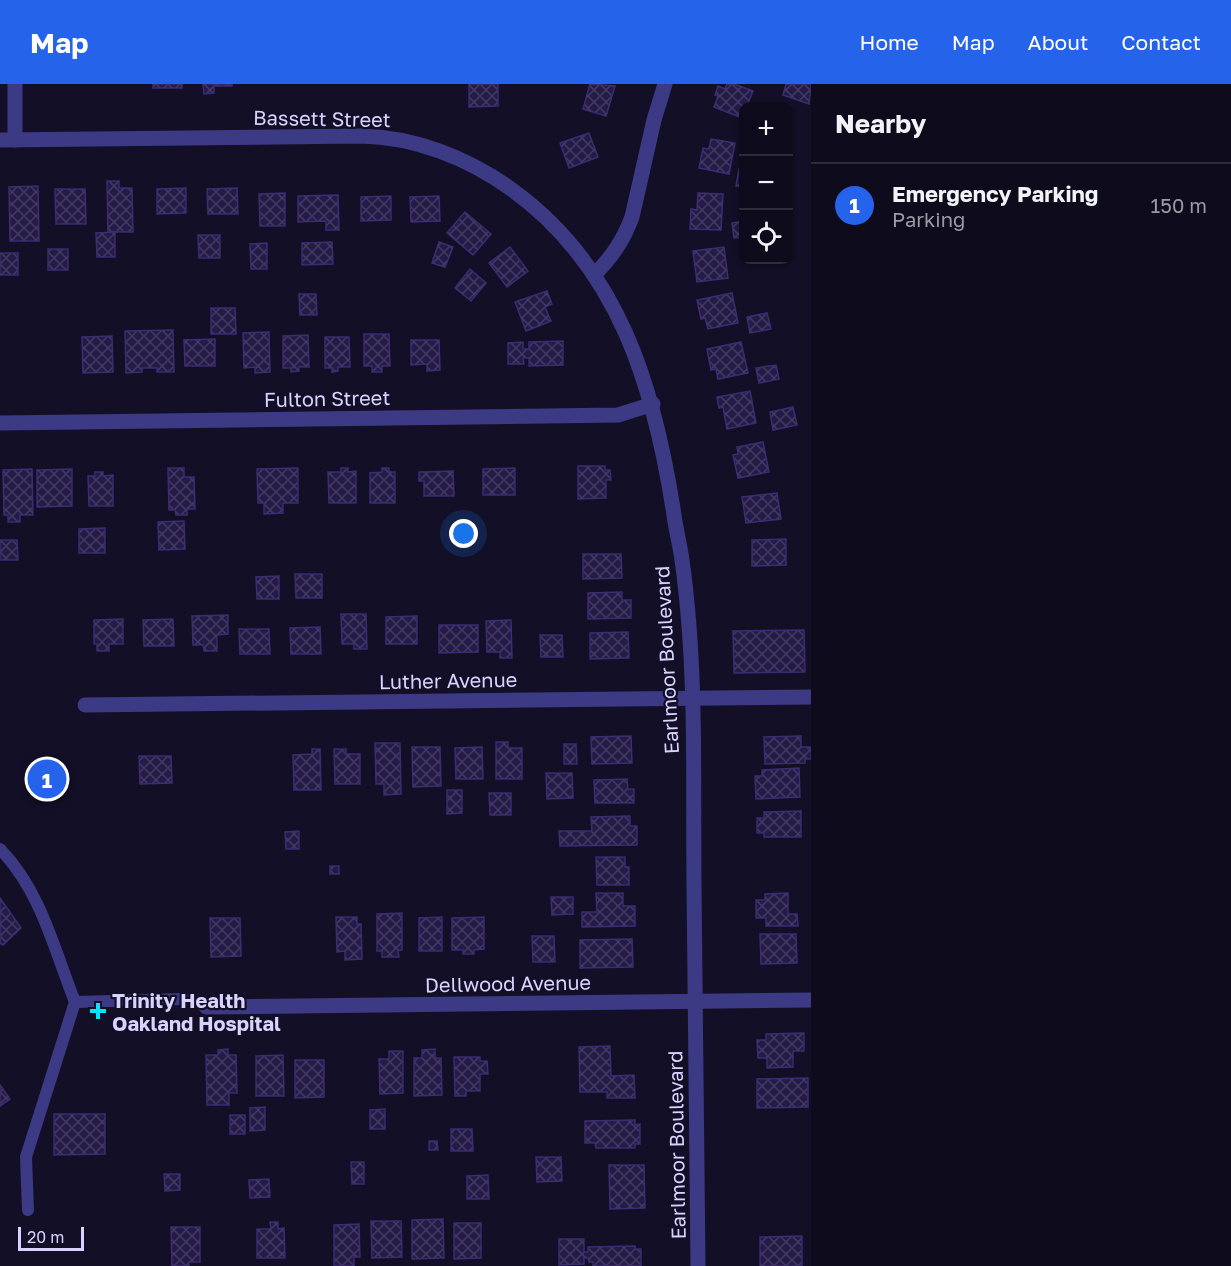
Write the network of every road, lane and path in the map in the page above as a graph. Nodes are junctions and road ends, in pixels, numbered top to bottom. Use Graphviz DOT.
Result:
graph roads {
  1 [pos="15,84"];
  2 [pos="665,84"];
  3 [pos="8,140"];
  4 [pos="594,275"];
  5 [pos="652,404"];
  6 [pos="0,423"];
  7 [pos="811,697"];
  8 [pos="692,698"];
  9 [pos="85,705"];
  10 [pos="0,849"];
  11 [pos="184,999"];
  12 [pos="811,1000"];
  13 [pos="695,1001"];
  14 [pos="75,1002"];
  15 [pos="206,1007"];
  16 [pos="28,1210"];
  17 [pos="698,1266"];
  1 -- 3 [label="street"];
  2 -- 4 [label="street"];
  3 -- 4 [label="street, Bassett Street"];
  4 -- 5 [label="street, Earlmoor Boulevard"];
  5 -- 6 [label="street, Fulton Street"];
  5 -- 8 [label="street, Earlmoor Boulevard"];
  7 -- 8 [label="street, Luther Avenue"];
  8 -- 9 [label="street, Luther Avenue"];
  8 -- 13 [label="street, Earlmoor Boulevard"];
  10 -- 14 [label="lane"];
  11 -- 14 [label="lane"];
  12 -- 13 [label="street, Dellwood Avenue"];
  13 -- 15 [label="street, Dellwood Avenue"];
  13 -- 17 [label="street, Earlmoor Boulevard"];
  14 -- 16 [label="lane"];
}
